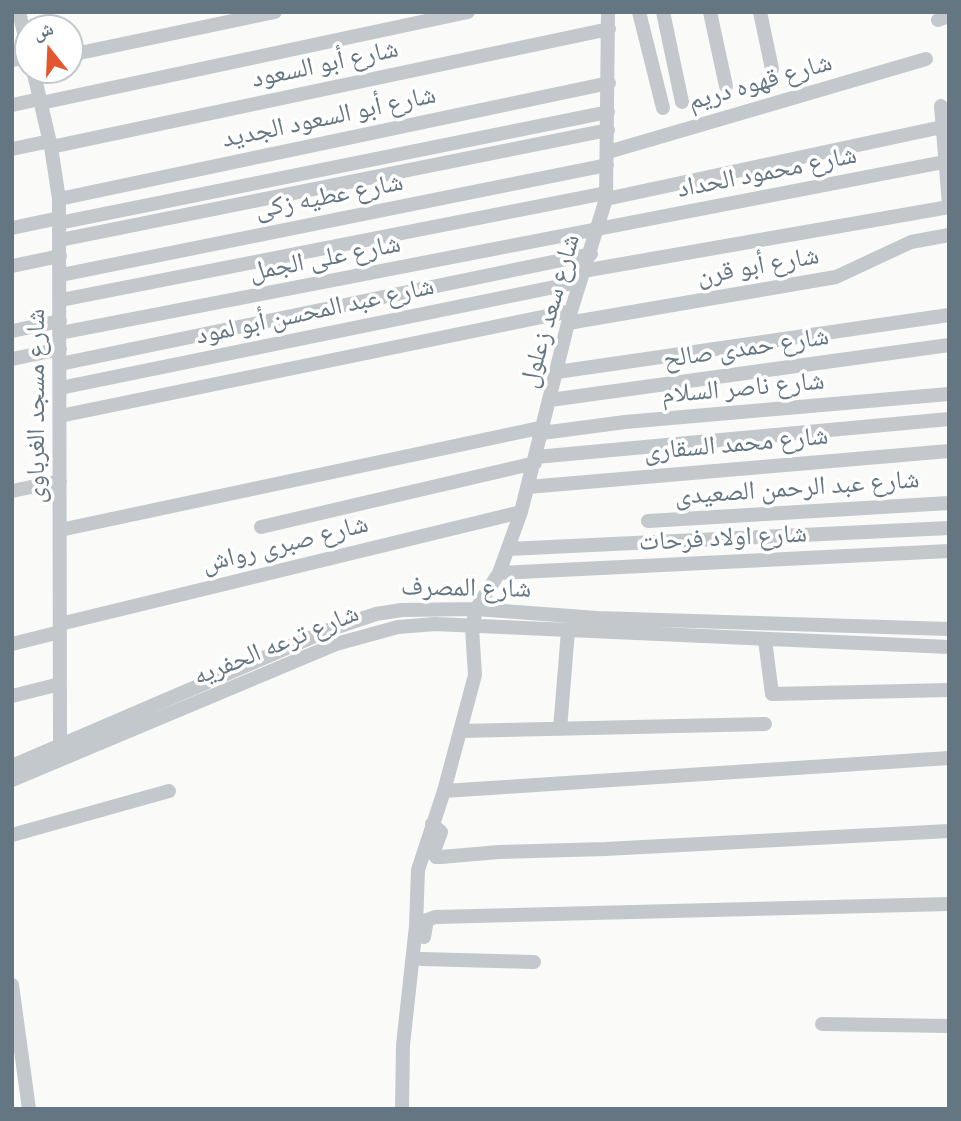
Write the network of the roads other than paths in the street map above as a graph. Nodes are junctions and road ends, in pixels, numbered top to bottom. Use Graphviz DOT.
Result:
graph roads {
  1 [pos="275,12"];
  2 [pos="468,12"];
  3 [pos="608,12"];
  4 [pos="639,12"];
  5 [pos="663,12"];
  6 [pos="710,12"];
  7 [pos="760,12"];
  8 [pos="609,29"];
  9 [pos="84,52"];
  10 [pos="926,59"];
  11 [pos="772,69"];
  12 [pos="609,83"];
  13 [pos="36,84"];
  14 [pos="726,86"];
  15 [pos="40,101"];
  16 [pos="682,102"];
  17 [pos="12,105"];
  18 [pos="941,106"];
  19 [pos="663,108"];
  20 [pos="608,112"];
  21 [pos="943,127"];
  22 [pos="608,130"];
  23 [pos="51,144"];
  24 [pos="12,149"];
  25 [pos="608,159"];
  26 [pos="947,161"];
  27 [pos="606,196"];
  28 [pos="59,199"];
  29 [pos="949,206"];
  30 [pos="59,221"];
  31 [pos="12,228"];
  32 [pos="598,230"];
  33 [pos="949,235"];
  34 [pos="60,240"];
  35 [pos="590,254"];
  36 [pos="60,256"];
  37 [pos="12,266"];
  38 [pos="61,275"];
  39 [pos="581,276"];
  40 [pos="61,300"];
  41 [pos="949,315"];
  42 [pos="570,317"];
  43 [pos="60,327"];
  44 [pos="12,331"];
  45 [pos="949,345"];
  46 [pos="60,357"];
  47 [pos="12,359"];
  48 [pos="557,372"];
  49 [pos="60,388"];
  50 [pos="949,394"];
  51 [pos="550,400"];
  52 [pos="60,416"];
  53 [pos="949,419"];
  54 [pos="543,430"];
  55 [pos="949,450"];
  56 [pos="535,460"];
  57 [pos="60,481"];
  58 [pos="528,487"];
  59 [pos="12,491"];
  60 [pos="949,503"];
  61 [pos="521,512"];
  62 [pos="648,521"];
  63 [pos="261,527"];
  64 [pos="949,528"];
  65 [pos="60,530"];
  66 [pos="508,549"];
  67 [pos="949,551"];
  68 [pos="499,573"];
  69 [pos="476,609"];
  70 [pos="60,628"];
  71 [pos="472,628"];
  72 [pos="949,629"];
  73 [pos="568,631"];
  74 [pos="765,640"];
  75 [pos="12,643"];
  76 [pos="949,647"];
  77 [pos="60,684"];
  78 [pos="949,690"];
  79 [pos="12,696"];
  80 [pos="765,724"];
  81 [pos="560,729"];
  82 [pos="460,731"];
  83 [pos="60,746"];
  84 [pos="949,758"];
  85 [pos="12,766"];
  86 [pos="12,780"];
  87 [pos="169,791"];
  88 [pos="444,791"];
  89 [pos="432,824"];
  90 [pos="949,831"];
  91 [pos="12,835"];
  92 [pos="949,904"];
  93 [pos="417,959"];
  94 [pos="534,962"];
  95 [pos="12,985"];
  96 [pos="822,1024"];
  97 [pos="949,1026"];
  98 [pos="29,1109"];
  99 [pos="402,1109"];
  1 -- 9 [label="street"];
  2 -- 15 [label="street"];
  3 -- 8 [label="street, شارع سعد زعلول"];
  4 -- 19 [label="street"];
  5 -- 16 [label="street"];
  6 -- 14 [label="street"];
  7 -- 11 [label="street"];
  8 -- 12 [label="street, شارع سعد زعلول"];
  8 -- 23 [label="street, شارع أبو السعود"];
  10 -- 25 [label="street, شارع قهوه دريم"];
  12 -- 20 [label="street, شارع سعد زعلول"];
  12 -- 28 [label="street, شارع أبو السعود الجديد"];
  13 -- 15 [label="street, شارع مسجد الغرباوى"];
  15 -- 17 [label="street"];
  15 -- 23 [label="street, شارع مسجد الغرباوى"];
  18 -- 21 [label="street"];
  20 -- 22 [label="street, شارع سعد زعلول"];
  20 -- 30 [label="street"];
  21 -- 26 [label="street"];
  21 -- 27 [label="street"];
  22 -- 25 [label="street, شارع سعد زعلول"];
  22 -- 34 [label="street"];
  23 -- 24 [label="street, شارع أبو السعود"];
  23 -- 28 [label="street, شارع مسجد الغرباوى"];
  25 -- 27 [label="street, شارع سعد زعلول"];
  25 -- 38 [label="street, شارع عطيه زكى"];
  26 -- 29 [label="street"];
  26 -- 32 [label="street, شارع محمود الحداد"];
  27 -- 32 [label="street, شارع سعد زعلول"];
  27 -- 40 [label="street"];
  28 -- 30 [label="street, شارع مسجد الغرباوى"];
  29 -- 39 [label="street, شارع عبد المحسن أبو لمود"];
  30 -- 31 [label="street"];
  30 -- 34 [label="street, شارع مسجد الغرباوى"];
  32 -- 35 [label="street, شارع سعد زعلول"];
  32 -- 43 [label="street, شارع على الجمل"];
  33 -- 42 [label="street, شارع أبو قرن"];
  34 -- 36 [label="street, شارع مسجد الغرباوى"];
  35 -- 39 [label="street, شارع سعد زعلول"];
  35 -- 46 [label="street"];
  36 -- 37 [label="street"];
  36 -- 38 [label="street, شارع مسجد الغرباوى"];
  38 -- 40 [label="street, شارع مسجد الغرباوى"];
  39 -- 42 [label="street, شارع سعد زعلول"];
  39 -- 49 [label="street, شارع عبد المحسن أبو لمود"];
  40 -- 43 [label="street, شارع مسجد الغرباوى"];
  41 -- 48 [label="street"];
  42 -- 48 [label="street, شارع سعد زعلول"];
  42 -- 52 [label="street, شارع أبو قرن"];
  43 -- 44 [label="street, شارع على الجمل"];
  43 -- 46 [label="street, شارع مسجد الغرباوى"];
  45 -- 51 [label="street, شارع حمدى صالح"];
  46 -- 47 [label="street"];
  46 -- 49 [label="street, شارع مسجد الغرباوى"];
  48 -- 51 [label="street, شارع سعد زعلول"];
  49 -- 52 [label="street, شارع مسجد الغرباوى"];
  50 -- 54 [label="street, شارع ناصر السلام"];
  51 -- 54 [label="street, شارع سعد زعلول"];
  52 -- 57 [label="street, شارع مسجد الغرباوى"];
  53 -- 56 [label="street"];
  54 -- 56 [label="street, شارع سعد زعلول"];
  54 -- 65 [label="street, شارع ناصر السلام"];
  55 -- 58 [label="street, شارع محمد السقارى"];
  56 -- 58 [label="street, شارع سعد زعلول"];
  56 -- 63 [label="street"];
  57 -- 59 [label="street"];
  57 -- 65 [label="street, شارع مسجد الغرباوى"];
  58 -- 61 [label="street, شارع سعد زعلول"];
  60 -- 62 [label="street, شارع عبد الرحمن الصعيدى"];
  61 -- 66 [label="street, شارع سعد زعلول"];
  61 -- 70 [label="street, شارع صبرى رواش"];
  64 -- 66 [label="street"];
  65 -- 70 [label="street, شارع مسجد الغرباوى"];
  66 -- 68 [label="street, شارع سعد زعلول"];
  67 -- 68 [label="street, شارع اولاد فرحات"];
  68 -- 69 [label="street, شارع سعد زعلول"];
  69 -- 71 [label="street"];
  69 -- 72 [label="street, شارع المصرف"];
  69 -- 83 [label="street, شارع المصرف"];
  70 -- 75 [label="street, شارع صبرى رواش"];
  70 -- 77 [label="street, شارع مسجد الغرباوى"];
  71 -- 73 [label="street, شارع ترعه الحفريه"];
  71 -- 82 [label="street"];
  71 -- 86 [label="street, شارع ترعه الحفريه"];
  73 -- 74 [label="street, شارع ترعه الحفريه"];
  73 -- 81 [label="street"];
  74 -- 76 [label="street, شارع ترعه الحفريه"];
  74 -- 78 [label="street"];
  77 -- 79 [label="street"];
  77 -- 83 [label="street, شارع مسجد الغرباوى"];
  80 -- 81 [label="street"];
  81 -- 82 [label="street"];
  82 -- 88 [label="street"];
  83 -- 85 [label="street, شارع المصرف"];
  84 -- 88 [label="street"];
  87 -- 91 [label="street"];
  88 -- 89 [label="street"];
  89 -- 90 [label="street"];
  89 -- 93 [label="street"];
  92 -- 93 [label="street"];
  93 -- 94 [label="street"];
  93 -- 99 [label="street"];
  95 -- 98 [label="street"];
  96 -- 97 [label="street"];
}
